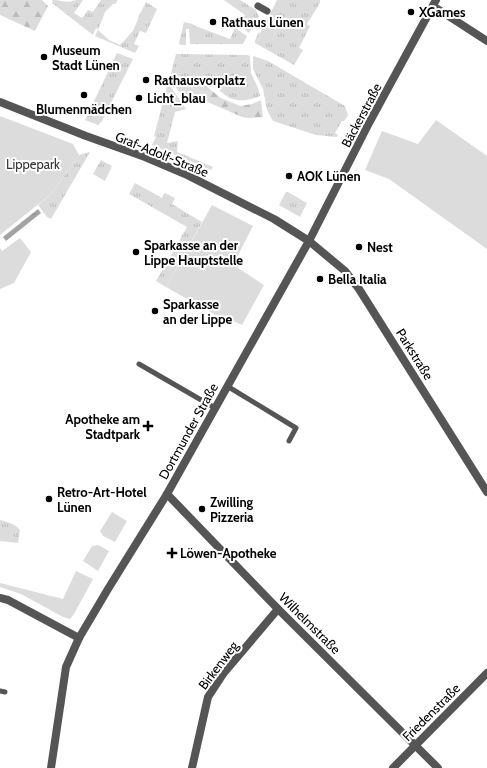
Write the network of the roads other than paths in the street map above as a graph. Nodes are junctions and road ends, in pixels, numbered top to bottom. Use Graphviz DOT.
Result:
graph roads {
  1 [pos="434,3"];
  2 [pos="258,6"];
  3 [pos="267,11"];
  4 [pos="487,40"];
  5 [pos="0,102"];
  6 [pos="309,242"];
  7 [pos="139,364"];
  8 [pos="227,386"];
  9 [pos="215,408"];
  10 [pos="289,441"];
  11 [pos="487,492"];
  12 [pos="167,494"];
  13 [pos="0,598"];
  14 [pos="278,609"];
  15 [pos="79,638"];
  16 [pos="487,673"];
  17 [pos="414,746"];
  18 [pos="51,768"];
  19 [pos="192,768"];
  20 [pos="393,768"];
  21 [pos="438,768"];
  1 -- 4 [label="street"];
  1 -- 6 [label="street, Bäckerstraße"];
  2 -- 3 [label="street"];
  5 -- 6 [label="street, Graf-Adolf-Straße"];
  6 -- 8 [label="street, Dortmunder Straße"];
  6 -- 11 [label="street, Parkstraße"];
  7 -- 9 [label="lane"];
  8 -- 9 [label="street, Dortmunder Straße"];
  8 -- 10 [label="lane"];
  9 -- 12 [label="street, Dortmunder Straße"];
  12 -- 14 [label="street, Wilhelmstraße"];
  12 -- 15 [label="street, Dortmunder Straße"];
  13 -- 15 [label="street"];
  14 -- 17 [label="street, Wilhelmstraße"];
  14 -- 19 [label="street, Birkenweg"];
  15 -- 18 [label="street, Dortmunder Straße"];
  16 -- 17 [label="street, Friedenstraße"];
  17 -- 20 [label="street, Friedenstraße"];
  17 -- 21 [label="street, Wilhelmstraße"];
}
